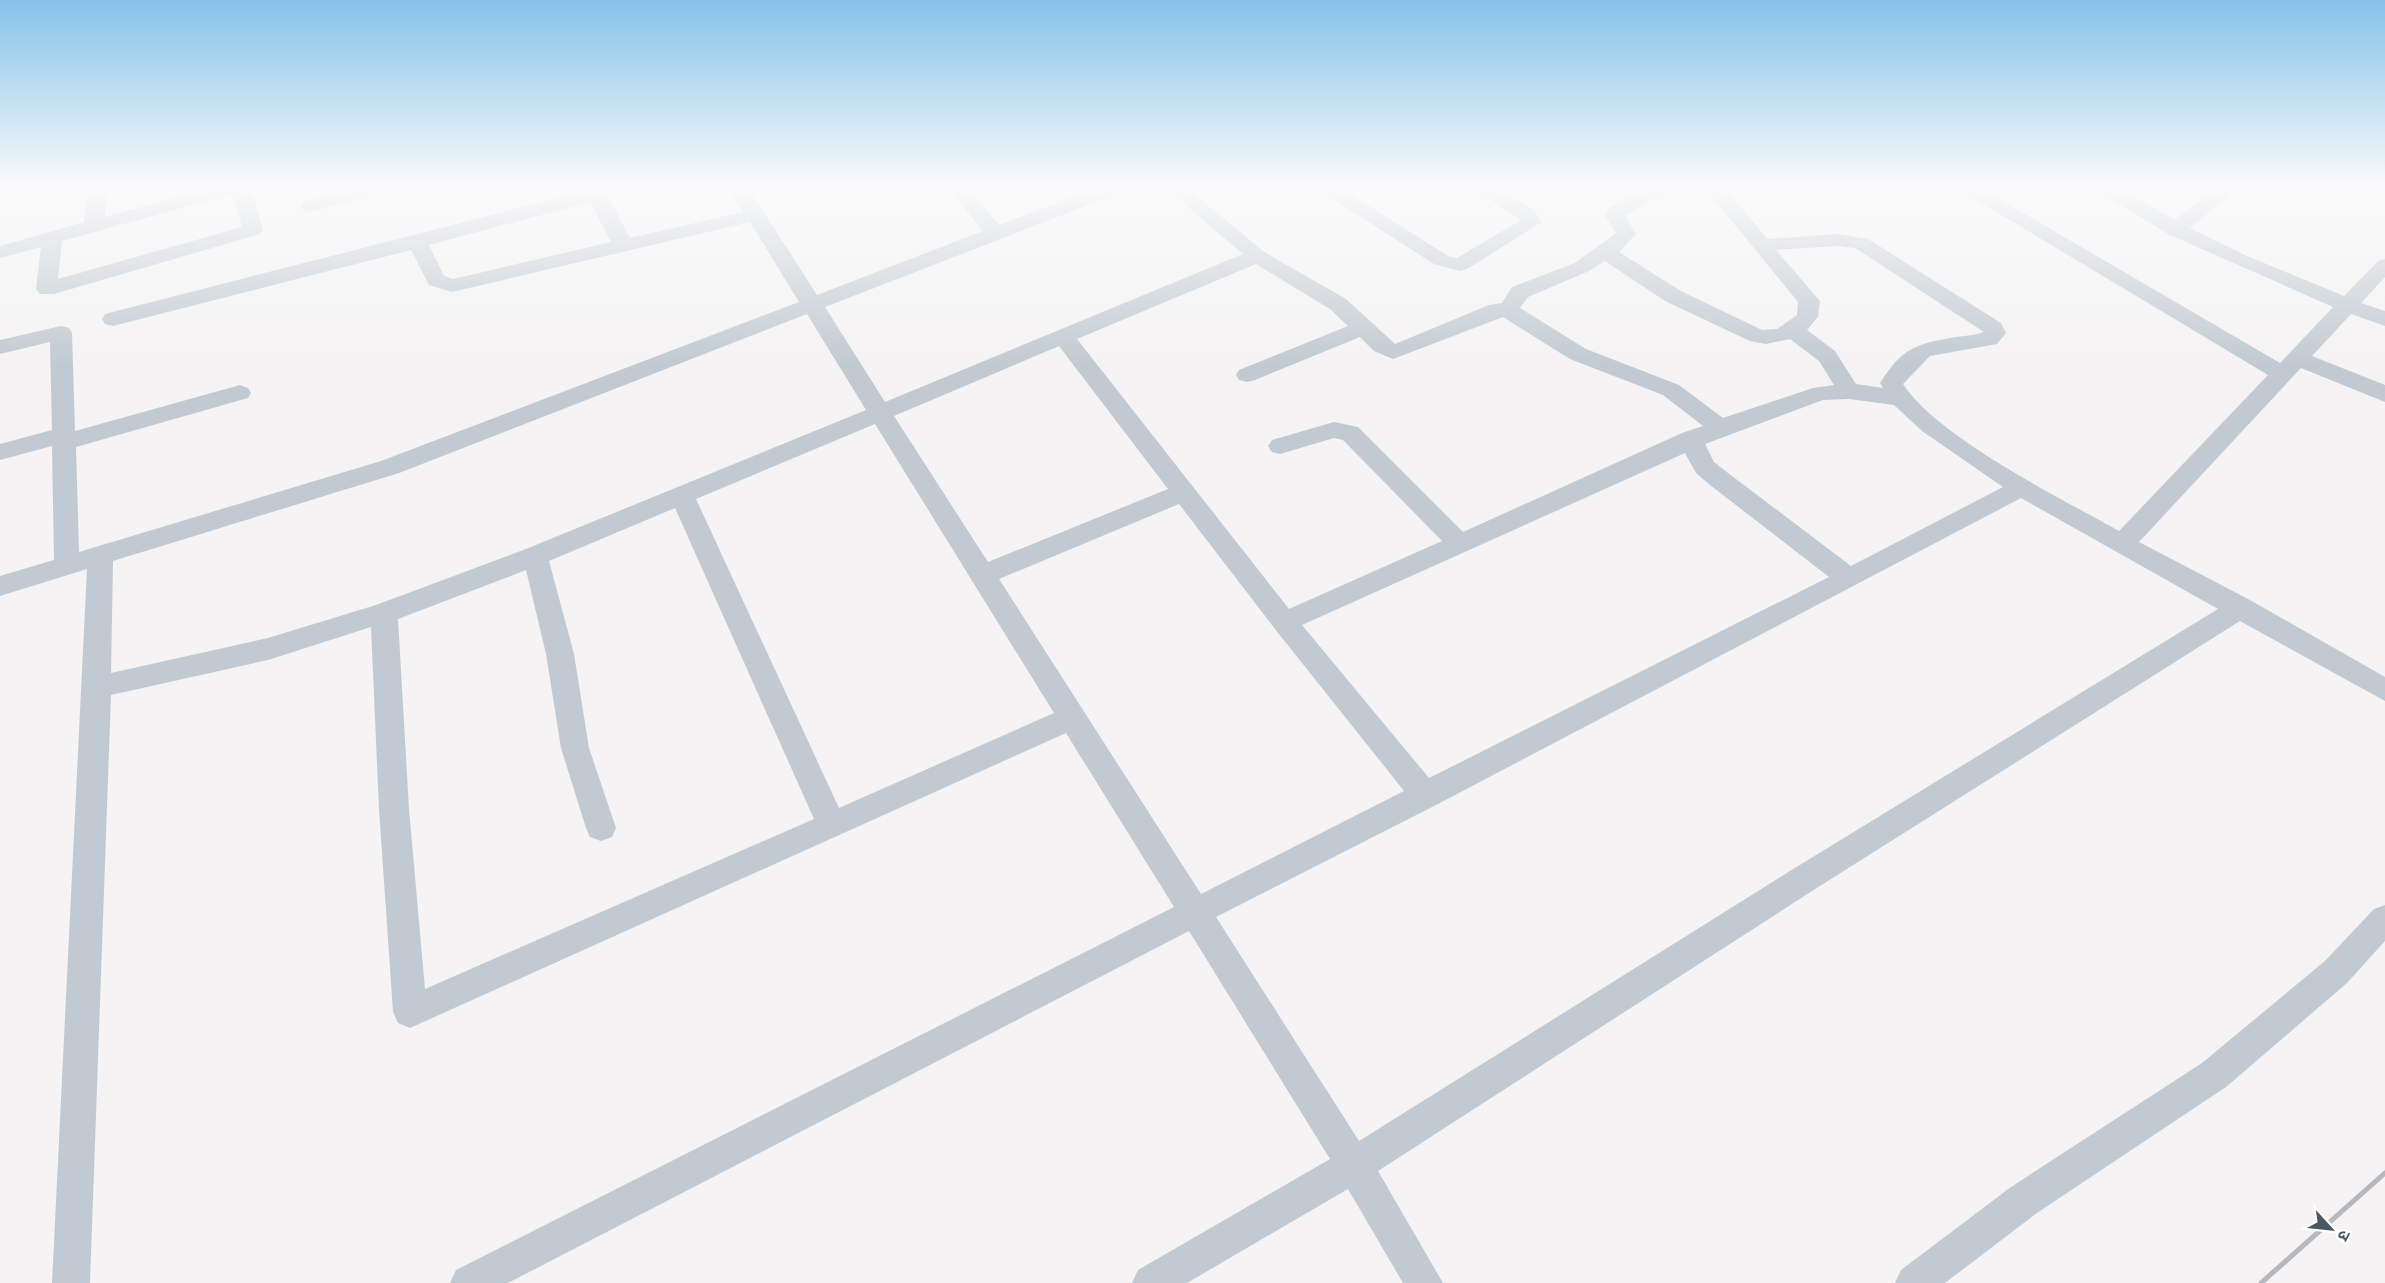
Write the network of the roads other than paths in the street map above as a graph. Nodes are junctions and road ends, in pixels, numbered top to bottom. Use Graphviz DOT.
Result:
graph roads {
  1 [pos="23,246"];
  2 [pos="51,246"];
  3 [pos="198,246"];
  4 [pos="402,246"];
  5 [pos="419,246"];
  6 [pos="619,246"];
  7 [pos="774,246"];
  8 [pos="962,246"];
  9 [pos="1245,246"];
  10 [pos="1418,246"];
  11 [pos="1492,246"];
  12 [pos="1613,246"];
  13 [pos="1763,246"];
  14 [pos="1865,246"];
  15 [pos="2066,246"];
  16 [pos="2211,246"];
  17 [pos="1604,251"];
  18 [pos="0,252"];
  19 [pos="1257,256"];
  20 [pos="2385,265"];
  21 [pos="811,304"];
  22 [pos="2347,306"];
  23 [pos="1508,310"];
  24 [pos="113,319"];
  25 [pos="2385,320"];
  26 [pos="1363,328"];
  27 [pos="1791,329"];
  28 [pos="1063,336"];
  29 [pos="0,347"];
  30 [pos="2290,366"];
  31 [pos="1247,375"];
  32 [pos="1848,391"];
  33 [pos="240,393"];
  34 [pos="2385,394"];
  35 [pos="1900,398"];
  36 [pos="880,412"];
  37 [pos="1720,428"];
  38 [pos="65,438"];
  39 [pos="1690,440"];
  40 [pos="1280,446"];
  41 [pos="0,452"];
  42 [pos="2021,487"];
  43 [pos="1184,492"];
  44 [pos="682,495"];
  45 [pos="1459,543"];
  46 [pos="2121,545"];
  47 [pos="100,556"];
  48 [pos="535,556"];
  49 [pos="67,566"];
  50 [pos="982,575"];
  51 [pos="1849,578"];
  52 [pos="0,586"];
  53 [pos="2241,607"];
  54 [pos="384,613"];
  55 [pos="1284,622"];
  56 [pos="97,687"];
  57 [pos="2385,690"];
  58 [pos="1072,718"];
  59 [pos="1426,796"];
  60 [pos="832,826"];
  61 [pos="601,828"];
  62 [pos="1196,914"];
  63 [pos="2385,919"];
  64 [pos="1354,1165"];
  65 [pos="71,1283"];
  66 [pos="470,1283"];
  67 [pos="1151,1283"];
  68 [pos="1424,1283"];
  69 [pos="1914,1283"];
  1 -- 18 [label="street"];
  2 -- 3 [label="street"];
  4 -- 24 [label="street"];
  5 -- 6 [label="street"];
  7 -- 21 [label="street"];
  8 -- 21 [label="street"];
  9 -- 19 [label="street"];
  10 -- 11 [label="street"];
  12 -- 17 [label="street"];
  13 -- 27 [label="street"];
  14 -- 35 [label="street"];
  15 -- 30 [label="street"];
  16 -- 22 [label="street"];
  17 -- 23 [label="street"];
  17 -- 27 [label="street"];
  19 -- 26 [label="street"];
  19 -- 28 [label="street"];
  20 -- 22 [label="street"];
  21 -- 36 [label="street"];
  21 -- 47 [label="street"];
  22 -- 25 [label="street"];
  22 -- 30 [label="street"];
  23 -- 26 [label="street"];
  23 -- 37 [label="street"];
  26 -- 31 [label="street"];
  27 -- 32 [label="street"];
  28 -- 36 [label="street"];
  28 -- 43 [label="street"];
  29 -- 38 [label="street"];
  30 -- 34 [label="street"];
  30 -- 46 [label="street"];
  32 -- 35 [label="street"];
  32 -- 37 [label="street"];
  33 -- 38 [label="street"];
  35 -- 42 [label="street"];
  36 -- 44 [label="street"];
  36 -- 50 [label="street"];
  37 -- 39 [label="street"];
  38 -- 41 [label="street"];
  38 -- 49 [label="street"];
  39 -- 45 [label="street"];
  39 -- 51 [label="street"];
  40 -- 45 [label="street"];
  42 -- 46 [label="street"];
  42 -- 51 [label="street"];
  43 -- 50 [label="street"];
  43 -- 55 [label="street"];
  44 -- 48 [label="street"];
  44 -- 60 [label="street"];
  45 -- 55 [label="street"];
  46 -- 53 [label="street"];
  47 -- 49 [label="street"];
  47 -- 56 [label="street"];
  48 -- 54 [label="street"];
  48 -- 61 [label="street"];
  49 -- 52 [label="street"];
  50 -- 58 [label="street"];
  51 -- 59 [label="street"];
  53 -- 57 [label="street"];
  53 -- 64 [label="street"];
  54 -- 56 [label="street"];
  54 -- 60 [label="street"];
  55 -- 59 [label="street"];
  56 -- 65 [label="street"];
  58 -- 60 [label="street"];
  58 -- 62 [label="street"];
  59 -- 62 [label="street"];
  62 -- 64 [label="street"];
  62 -- 66 [label="street"];
  63 -- 69 [label="street"];
  64 -- 67 [label="street"];
  64 -- 68 [label="street"];
}
